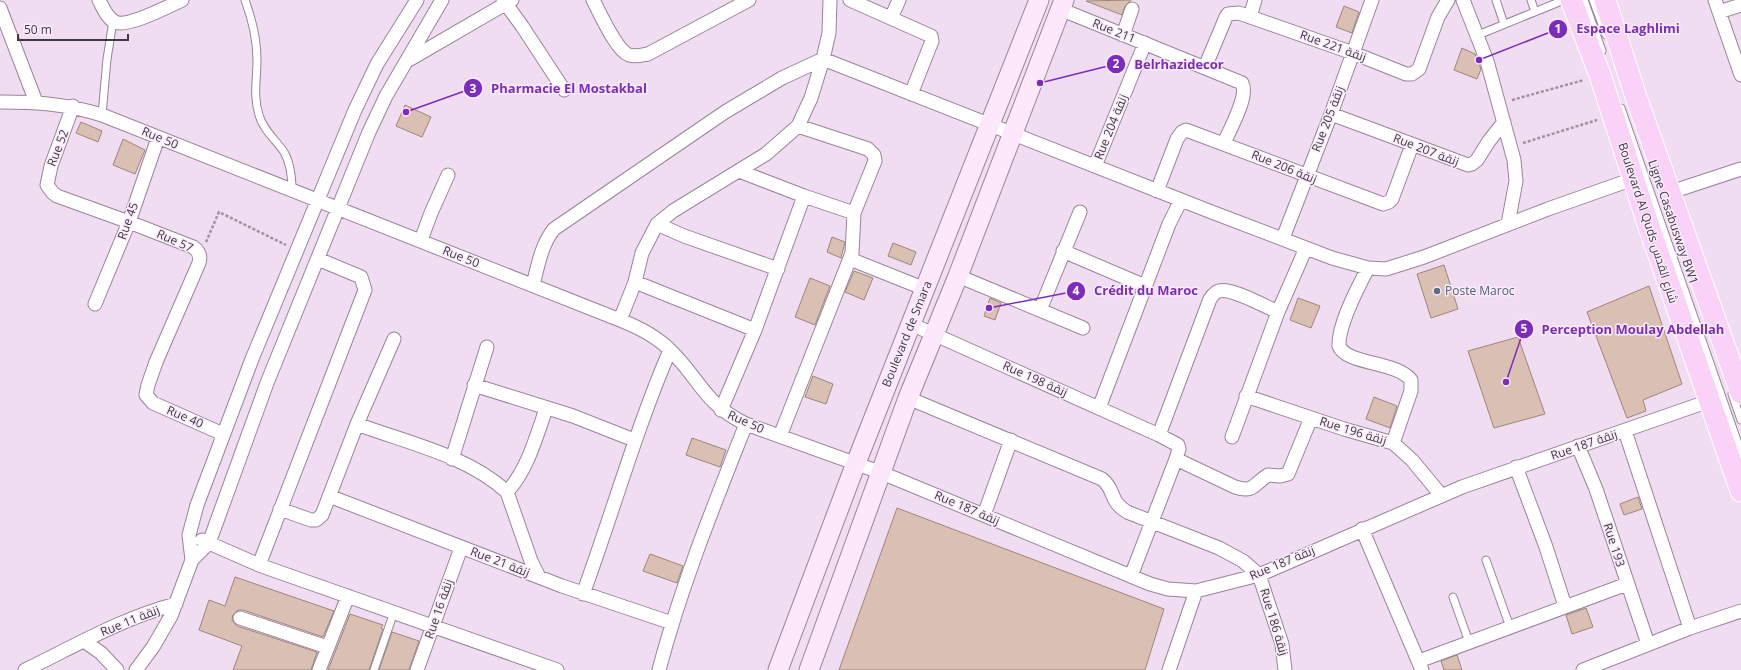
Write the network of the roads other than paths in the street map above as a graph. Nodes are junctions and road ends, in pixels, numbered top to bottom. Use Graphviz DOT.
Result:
graph roads {
  1 [pos="99,0"];
  2 [pos="182,0"];
  3 [pos="245,0"];
  4 [pos="417,0"];
  5 [pos="442,0"];
  6 [pos="593,0"];
  7 [pos="749,0"];
  8 [pos="830,0"];
  9 [pos="850,0"];
  10 [pos="899,0"];
  11 [pos="1039,0"];
  12 [pos="1255,0"];
  13 [pos="1372,0"];
  14 [pos="1448,0"];
  15 [pos="1463,0"];
  16 [pos="1496,0"];
  17 [pos="1531,0"];
  18 [pos="1564,0"];
  19 [pos="1571,0"];
  20 [pos="1584,0"];
  21 [pos="1593,0"];
  22 [pos="1605,0"];
  23 [pos="507,1"];
  24 [pos="1062,4"];
  25 [pos="1741,5"];
  26 [pos="1717,6"];
  27 [pos="0,8"];
  28 [pos="1132,9"];
  29 [pos="1535,12"];
  30 [pos="1250,16"];
  31 [pos="891,18"];
  32 [pos="113,21"];
  33 [pos="1504,24"];
  34 [pos="1123,35"];
  35 [pos="1478,35"];
  36 [pos="1145,43"];
  37 [pos="1609,44"];
  38 [pos="1353,53"];
  39 [pos="824,59"];
  40 [pos="405,62"];
  41 [pos="1205,67"];
  42 [pos="1602,68"];
  43 [pos="1741,75"];
  44 [pos="1622,81"];
  45 [pos="564,90"];
  46 [pos="911,94"];
  47 [pos="1,102"];
  48 [pos="36,102"];
  49 [pos="74,106"];
  50 [pos="1615,107"];
  51 [pos="1332,114"];
  52 [pos="102,115"];
  53 [pos="1504,122"];
  54 [pos="991,124"];
  55 [pos="798,126"];
  56 [pos="1013,134"];
  57 [pos="158,138"];
  58 [pos="1224,143"];
  59 [pos="1412,145"];
  60 [pos="1095,166"];
  61 [pos="1741,169"];
  62 [pos="739,171"];
  63 [pos="448,175"];
  64 [pos="1306,177"];
  65 [pos="1633,179"];
  66 [pos="50,190"];
  67 [pos="292,191"];
  68 [pos="1157,191"];
  69 [pos="804,196"];
  70 [pos="1668,198"];
  71 [pos="316,200"];
  72 [pos="1180,200"];
  73 [pos="338,208"];
  74 [pos="1080,212"];
  75 [pos="854,213"];
  76 [pos="129,222"];
  77 [pos="657,224"];
  78 [pos="1508,224"];
  79 [pos="1283,238"];
  80 [pos="421,240"];
  81 [pos="1306,248"];
  82 [pos="1063,251"];
  83 [pos="318,259"];
  84 [pos="850,259"];
  85 [pos="1368,268"];
  86 [pos="778,269"];
  87 [pos="958,276"];
  88 [pos="635,282"];
  89 [pos="533,286"];
  90 [pos="1144,286"];
  91 [pos="925,289"];
  92 [pos="95,304"];
  93 [pos="1040,310"];
  94 [pos="1278,312"];
  95 [pos="620,320"];
  96 [pos="911,324"];
  97 [pos="1083,328"];
  98 [pos="755,330"];
  99 [pos="934,334"];
  100 [pos="394,339"];
  101 [pos="487,347"];
  102 [pos="670,350"];
  103 [pos="474,385"];
  104 [pos="1735,389"];
  105 [pos="1246,396"];
  106 [pos="148,398"];
  107 [pos="908,398"];
  108 [pos="1709,401"];
  109 [pos="1099,408"];
  110 [pos="546,409"];
  111 [pos="721,410"];
  112 [pos="1311,418"];
  113 [pos="1741,420"];
  114 [pos="357,424"];
  115 [pos="746,424"];
  116 [pos="1625,431"];
  117 [pos="223,434"];
  118 [pos="1159,435"];
  119 [pos="780,436"];
  120 [pos="1232,437"];
  121 [pos="634,440"];
  122 [pos="1011,440"];
  123 [pos="1392,443"];
  124 [pos="1578,446"];
  125 [pos="1741,452"];
  126 [pos="1177,454"];
  127 [pos="452,459"];
  128 [pos="856,462"];
  129 [pos="1516,467"];
  130 [pos="882,473"];
  131 [pos="1741,491"];
  132 [pos="507,492"];
  133 [pos="1441,495"];
  134 [pos="329,496"];
  135 [pos="280,509"];
  136 [pos="984,515"];
  137 [pos="1151,521"];
  138 [pos="1362,529"];
  139 [pos="189,535"];
  140 [pos="209,543"];
  141 [pos="461,548"];
  142 [pos="192,560"];
  143 [pos="1486,560"];
  144 [pos="259,565"];
  145 [pos="1259,575"];
  146 [pos="1131,576"];
  147 [pos="539,577"];
  148 [pos="1626,584"];
  149 [pos="1196,591"];
  150 [pos="583,594"];
  151 [pos="348,596"];
  152 [pos="1454,597"];
  153 [pos="176,604"];
  154 [pos="1565,606"];
  155 [pos="1741,611"];
  156 [pos="394,612"];
  157 [pos="240,618"];
  158 [pos="672,623"];
  159 [pos="1510,627"];
  160 [pos="433,628"];
  161 [pos="1690,628"];
  162 [pos="84,642"];
  163 [pos="1470,642"];
  164 [pos="1648,644"];
  165 [pos="327,647"];
  166 [pos="1420,666"];
  167 [pos="25,670"];
  168 [pos="117,670"];
  169 [pos="136,670"];
  170 [pos="319,670"];
  171 [pos="374,670"];
  172 [pos="418,670"];
  173 [pos="557,670"];
  174 [pos="659,670"];
  175 [pos="778,670"];
  176 [pos="808,670"];
  177 [pos="1169,670"];
  178 [pos="1285,670"];
  179 [pos="1583,670"];
  1 -- 32 [label="street"];
  2 -- 32 [label="street"];
  3 -- 67 [label="lane"];
  4 -- 71 [label="street"];
  5 -- 40 [label="street"];
  6 -- 7 [label="street"];
  8 -- 39 [label="street"];
  9 -- 31 [label="street"];
  10 -- 31 [label="street"];
  11 -- 54 [label="street, Boulevard de Smara"];
  12 -- 30 [label="street"];
  13 -- 38 [label="street, Rue 205 زنقة"];
  14 -- 38 [label="street, Rue 221 زنقة"];
  15 -- 35 [label="street"];
  16 -- 33 [label="lane"];
  17 -- 29 [label="lane"];
  18 -- 29 [label="lane"];
  19 -- 42 [label="main road, Boulevard Al Quds شارع القدس"];
  20 -- 42 [label="lane"];
  21 -- 37 [label="lane"];
  22 -- 70 [label="main road"];
  23 -- 40 [label="street"];
  23 -- 45 [label="street"];
  24 -- 34 [label="street, Rue 211"];
  24 -- 56 [label="street"];
  25 -- 26 [label="street"];
  26 -- 43 [label="street"];
  27 -- 48 [label="street"];
  28 -- 34 [label="street"];
  29 -- 33 [label="lane"];
  30 -- 38 [label="street, Rue 221 زنقة"];
  30 -- 41 [label="street, Rue 221 زنقة"];
  31 -- 46 [label="street"];
  32 -- 52 [label="lane"];
  33 -- 35 [label="lane"];
  34 -- 36 [label="street, Rue 211"];
  35 -- 53 [label="street"];
  36 -- 41 [label="street, Rue 211"];
  36 -- 60 [label="street, Rue 204 زنقة"];
  38 -- 51 [label="street, Rue 205 زنقة"];
  39 -- 46 [label="street"];
  39 -- 55 [label="street"];
  39 -- 89 [label="street"];
  40 -- 73 [label="street"];
  41 -- 58 [label="street, Rue 211"];
  42 -- 50 [label="main road, Boulevard Al Quds شارع القدس"];
  44 -- 70 [label="lane, Ligne Casabusway BW1"];
  46 -- 54 [label="street"];
  47 -- 48 [label="street, Rue 50"];
  48 -- 49 [label="street, Rue 50"];
  49 -- 52 [label="street, Rue 50"];
  49 -- 66 [label="street, Rue 52"];
  50 -- 65 [label="main road, Boulevard Al Quds شارع القدس"];
  50 -- 125 [label="lane, Ligne Casabusway BW1"];
  51 -- 59 [label="street, Rue 207 زنقة"];
  51 -- 64 [label="street, Rue 205 زنقة"];
  52 -- 57 [label="street, Rue 50"];
  53 -- 59 [label="street, Rue 207 زنقة"];
  53 -- 78 [label="street"];
  54 -- 56 [label="street"];
  54 -- 91 [label="street, Boulevard de Smara"];
  55 -- 62 [label="street"];
  55 -- 75 [label="street"];
  56 -- 60 [label="street"];
  56 -- 87 [label="street"];
  57 -- 67 [label="street, Rue 50"];
  57 -- 76 [label="street, Rue 45"];
  58 -- 64 [label="street, Rue 206 زنقة"];
  58 -- 68 [label="street, Rue 206 زنقة"];
  59 -- 64 [label="street, Rue 206 زنقة"];
  60 -- 68 [label="street"];
  61 -- 70 [label="street"];
  62 -- 69 [label="street"];
  62 -- 77 [label="street"];
  63 -- 80 [label="street"];
  64 -- 79 [label="street, Rue 205 زنقة"];
  65 -- 78 [label="street"];
  65 -- 108 [label="main road, Boulevard Al Quds شارع القدس"];
  66 -- 76 [label="street, Rue 57"];
  67 -- 71 [label="street, Rue 50"];
  68 -- 72 [label="street"];
  69 -- 75 [label="street"];
  69 -- 86 [label="street"];
  70 -- 104 [label="main road"];
  71 -- 73 [label="street, Rue 50"];
  71 -- 117 [label="street"];
  72 -- 79 [label="street"];
  72 -- 90 [label="street"];
  73 -- 80 [label="street, Rue 50"];
  73 -- 83 [label="street"];
  74 -- 82 [label="street"];
  75 -- 84 [label="street"];
  76 -- 92 [label="street, Rue 45"];
  76 -- 106 [label="street, Rue 57"];
  77 -- 86 [label="street"];
  77 -- 88 [label="street"];
  78 -- 85 [label="street"];
  79 -- 81 [label="street"];
  80 -- 89 [label="street, Rue 50"];
  81 -- 85 [label="street"];
  81 -- 94 [label="street"];
  82 -- 90 [label="street"];
  82 -- 93 [label="street"];
  83 -- 135 [label="street"];
  83 -- 140 [label="street"];
  84 -- 91 [label="street"];
  84 -- 119 [label="street"];
  85 -- 123 [label="street"];
  86 -- 98 [label="street"];
  87 -- 93 [label="street"];
  87 -- 99 [label="street"];
  88 -- 95 [label="street"];
  88 -- 98 [label="street"];
  89 -- 95 [label="street, Rue 50"];
  90 -- 109 [label="street"];
  91 -- 96 [label="street, Boulevard de Smara"];
  93 -- 97 [label="street"];
  94 -- 105 [label="street"];
  94 -- 118 [label="street"];
  95 -- 102 [label="street, Rue 50"];
  96 -- 99 [label="street, Rue 198 زنقة"];
  96 -- 128 [label="street, Boulevard de Smara"];
  98 -- 111 [label="street"];
  99 -- 107 [label="street"];
  99 -- 109 [label="street, Rue 198 زنقة"];
  100 -- 114 [label="street"];
  101 -- 103 [label="street"];
  102 -- 111 [label="street, Rue 50"];
  102 -- 121 [label="street"];
  103 -- 110 [label="street"];
  103 -- 127 [label="street"];
  104 -- 113 [label="lane"];
  105 -- 112 [label="street, Rue 196 زنقة"];
  105 -- 120 [label="street"];
  106 -- 117 [label="street, Rue 40"];
  107 -- 122 [label="street"];
  107 -- 130 [label="street"];
  108 -- 116 [label="street, Rue 187 زنقة"];
  108 -- 131 [label="main road, Boulevard Al Quds شارع القدس"];
  109 -- 118 [label="street, Rue 198 زنقة"];
  110 -- 121 [label="street"];
  110 -- 132 [label="street"];
  111 -- 115 [label="street, Rue 50"];
  112 -- 123 [label="street, Rue 196 زنقة"];
  112 -- 126 [label="street, Rue 198 زنقة"];
  114 -- 127 [label="street"];
  114 -- 134 [label="street"];
  115 -- 119 [label="street, Rue 50"];
  115 -- 158 [label="street"];
  116 -- 124 [label="street, Rue 187 زنقة"];
  116 -- 161 [label="street"];
  117 -- 139 [label="street"];
  118 -- 126 [label="street, Rue 198 زنقة"];
  119 -- 128 [label="street, Rue 50"];
  121 -- 150 [label="street"];
  122 -- 136 [label="street"];
  122 -- 137 [label="street"];
  123 -- 133 [label="street, Rue 196 زنقة"];
  124 -- 129 [label="street, Rue 187 زنقة"];
  124 -- 148 [label="street, Rue 193"];
  126 -- 137 [label="street"];
  127 -- 132 [label="street"];
  128 -- 130 [label="street, Rue 187 زنقة"];
  128 -- 175 [label="street, Boulevard de Smara"];
  129 -- 133 [label="street, Rue 187 زنقة"];
  129 -- 154 [label="street"];
  130 -- 136 [label="street, Rue 187 زنقة"];
  130 -- 176 [label="street"];
  132 -- 147 [label="street"];
  133 -- 138 [label="street, Rue 187 زنقة"];
  134 -- 135 [label="street"];
  134 -- 141 [label="street, Rue 21 زنقة"];
  135 -- 144 [label="street"];
  136 -- 146 [label="street, Rue 187 زنقة"];
  137 -- 145 [label="street"];
  137 -- 146 [label="street"];
  138 -- 145 [label="street, Rue 187 زنقة"];
  138 -- 166 [label="street"];
  139 -- 140 [label="street"];
  139 -- 142 [label="street"];
  140 -- 142 [label="street"];
  140 -- 144 [label="street"];
  141 -- 147 [label="street, Rue 21 زنقة"];
  141 -- 160 [label="street, Rue 16 زنقة"];
  142 -- 153 [label="street"];
  143 -- 159 [label="lane"];
  144 -- 151 [label="street"];
  145 -- 149 [label="street, Rue 187 زنقة"];
  145 -- 178 [label="street, Rue 186 زنقة"];
  146 -- 149 [label="street, Rue 187 زنقة"];
  147 -- 150 [label="street, Rue 21 زنقة"];
  148 -- 154 [label="street"];
  148 -- 164 [label="street, Rue 193"];
  149 -- 177 [label="street"];
  150 -- 158 [label="street, Rue 21 زنقة"];
  151 -- 156 [label="street"];
  151 -- 165 [label="street"];
  152 -- 163 [label="lane"];
  153 -- 162 [label="street, Rue 11 زنقة"];
  153 -- 169 [label="street"];
  154 -- 159 [label="street"];
  155 -- 161 [label="street"];
  156 -- 160 [label="street"];
  156 -- 171 [label="lane"];
  157 -- 165 [label="street"];
  158 -- 174 [label="street"];
  159 -- 163 [label="street"];
  160 -- 172 [label="street, Rue 16 زنقة"];
  160 -- 173 [label="street"];
  161 -- 164 [label="street"];
  162 -- 167 [label="street, Rue 11 زنقة"];
  162 -- 168 [label="street, Rue 11 زنقة"];
  163 -- 166 [label="street"];
  164 -- 179 [label="street"];
  165 -- 170 [label="street"];
}
